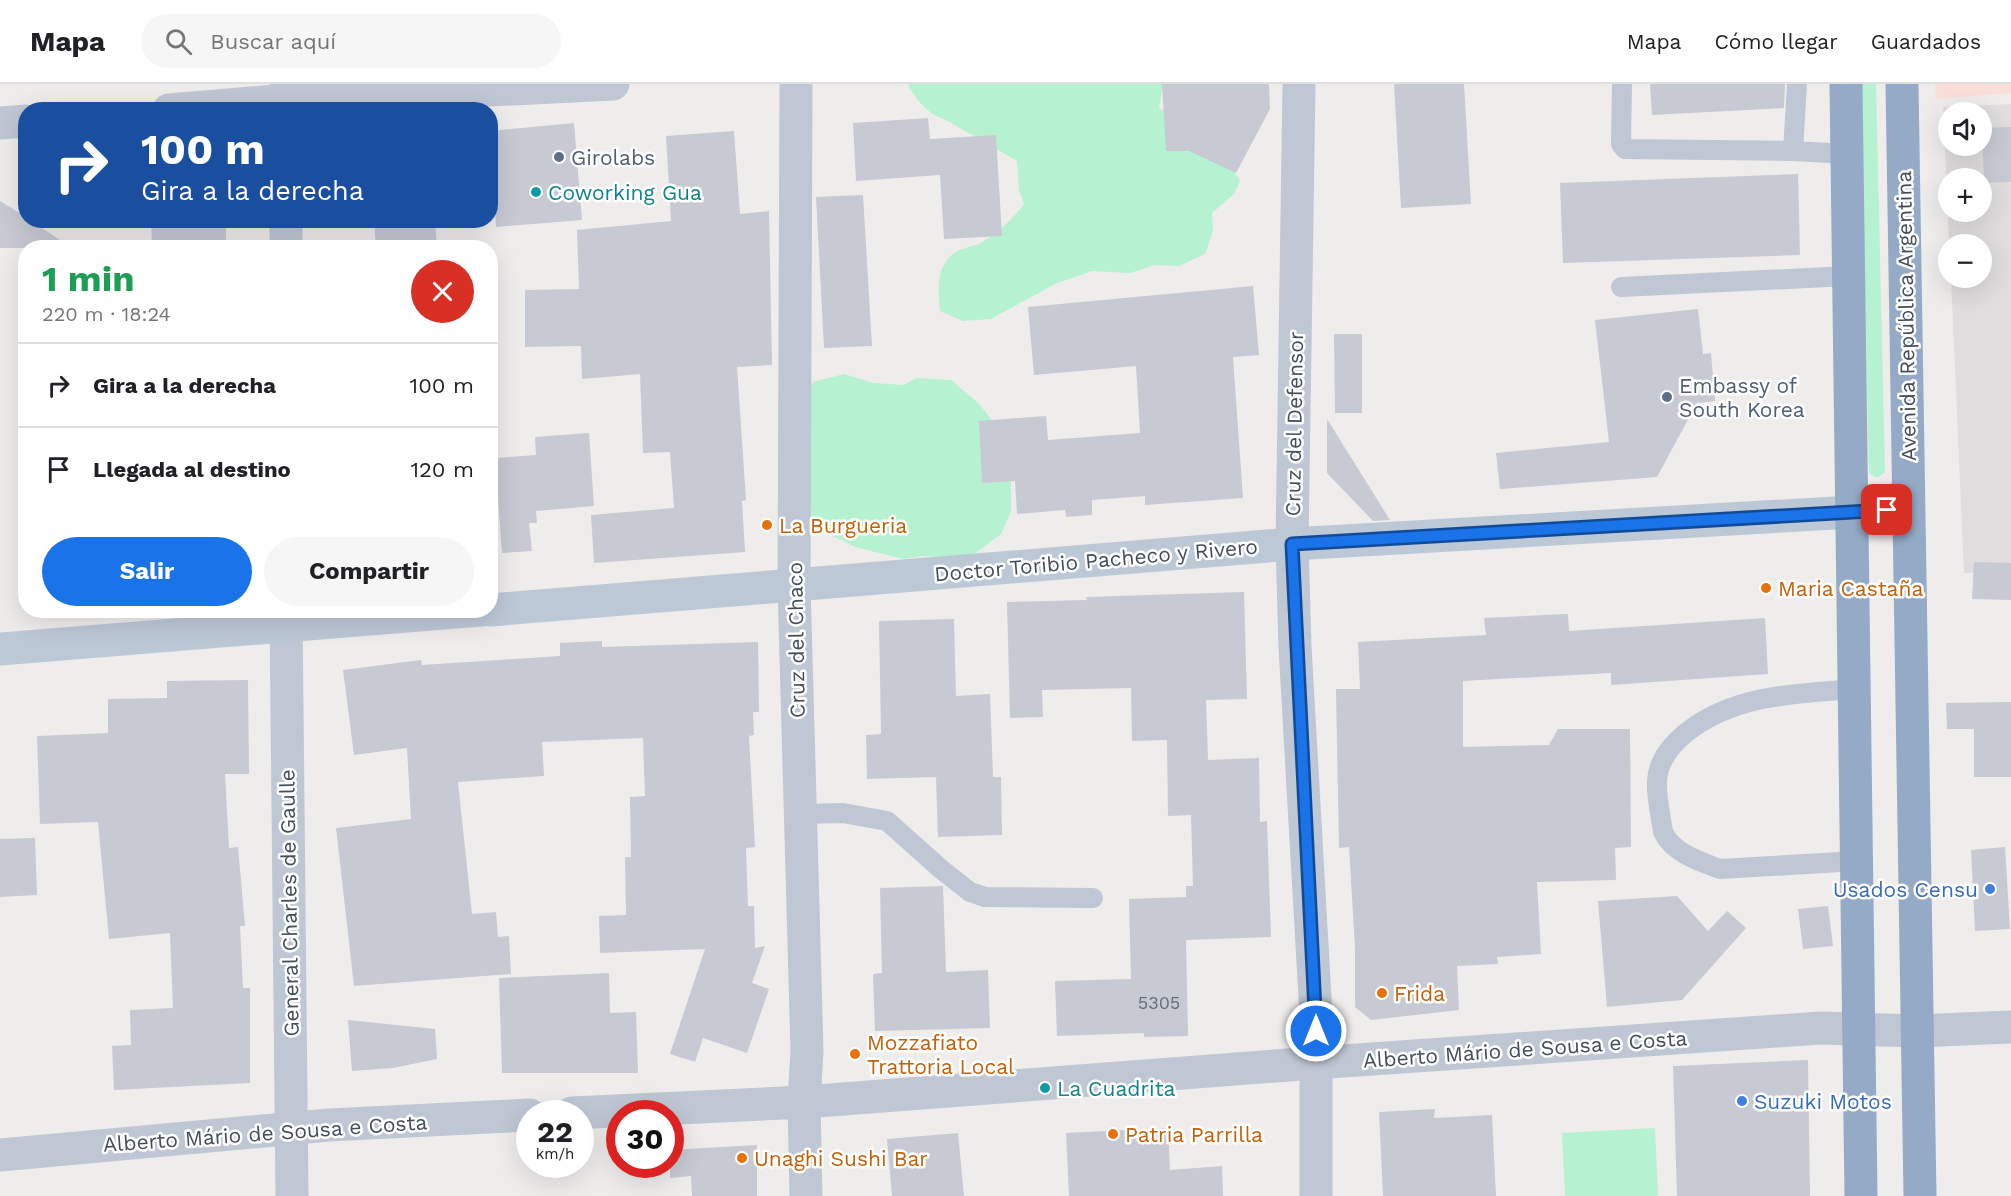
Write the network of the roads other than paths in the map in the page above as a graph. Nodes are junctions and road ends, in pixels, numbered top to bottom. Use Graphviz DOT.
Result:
graph roads {
  1 [pos="613,84"];
  2 [pos="796,84"];
  3 [pos="1299,84"];
  4 [pos="1622,84"];
  5 [pos="1797,84"];
  6 [pos="1845,84"];
  7 [pos="1902,84"];
  8 [pos="286,98"];
  9 [pos="247,102"];
  10 [pos="18,122"];
  11 [pos="0,123"];
  12 [pos="1793,152"];
  13 [pos="1847,154"];
  14 [pos="1848,276"];
  15 [pos="1621,287"];
  16 [pos="1898,500"];
  17 [pos="1852,511"];
  18 [pos="1292,544"];
  19 [pos="794,585"];
  20 [pos="498,609"];
  21 [pos="286,618"];
  22 [pos="0,650"];
  23 [pos="1854,688"];
  24 [pos="801,814"];
  25 [pos="1857,861"];
  26 [pos="1093,898"];
  27 [pos="2011,1027"];
  28 [pos="1858,1030"];
  29 [pos="1916,1031"];
  30 [pos="1314,1064"];
  31 [pos="804,1102"];
  32 [pos="594,1112"];
  33 [pos="516,1116"];
  34 [pos="291,1128"];
  35 [pos="0,1155"];
  36 [pos="292,1196"];
  37 [pos="806,1196"];
  38 [pos="1316,1196"];
  39 [pos="1861,1196"];
  40 [pos="1920,1196"];
  1 -- 8 [label="street"];
  2 -- 19 [label="street, Cruz del Chaco"];
  3 -- 18 [label="street, Cruz del Defensor"];
  4 -- 12 [label="lane"];
  5 -- 12 [label="lane"];
  6 -- 13 [label="highway"];
  7 -- 16 [label="highway, Avenida República Argentina"];
  8 -- 9 [label="street"];
  10 -- 11 [label="street"];
  12 -- 13 [label="lane"];
  13 -- 14 [label="highway"];
  14 -- 15 [label="lane"];
  14 -- 17 [label="highway"];
  16 -- 17 [label="main road, Doctor Toribio Pacheco y Rivero"];
  16 -- 29 [label="highway, Avenida República Argentina"];
  17 -- 18 [label="main road, Doctor Toribio Pacheco y Rivero"];
  17 -- 23 [label="highway"];
  18 -- 19 [label="main road, Doctor Toribio Pacheco y Rivero"];
  18 -- 30 [label="street, Cruz del Defensor"];
  19 -- 20 [label="main road, Doctor Toribio Pacheco y Rivero"];
  19 -- 24 [label="street, Cruz del Chaco"];
  21 -- 22 [label="main road"];
  21 -- 34 [label="street, General Charles de Gaulle"];
  23 -- 25 [label="highway"];
  23 -- 25 [label="lane"];
  24 -- 26 [label="lane"];
  24 -- 31 [label="street, Cruz del Chaco"];
  25 -- 28 [label="highway"];
  27 -- 29 [label="street, Alberto Mário de Sousa e Costa"];
  28 -- 29 [label="street, Alberto Mário de Sousa e Costa"];
  28 -- 30 [label="street, Alberto Mário de Sousa e Costa"];
  28 -- 39 [label="highway"];
  29 -- 40 [label="highway"];
  30 -- 31 [label="street, Alberto Mário de Sousa e Costa"];
  30 -- 38 [label="street, Cruz del Defensor"];
  31 -- 32 [label="street, Alberto Mário de Sousa e Costa"];
  31 -- 37 [label="street, Cruz del Chaco"];
  33 -- 34 [label="street, Alberto Mário de Sousa e Costa"];
  34 -- 35 [label="street, Alberto Mário de Sousa e Costa"];
  34 -- 36 [label="street, General Charles de Gaulle"];
}
